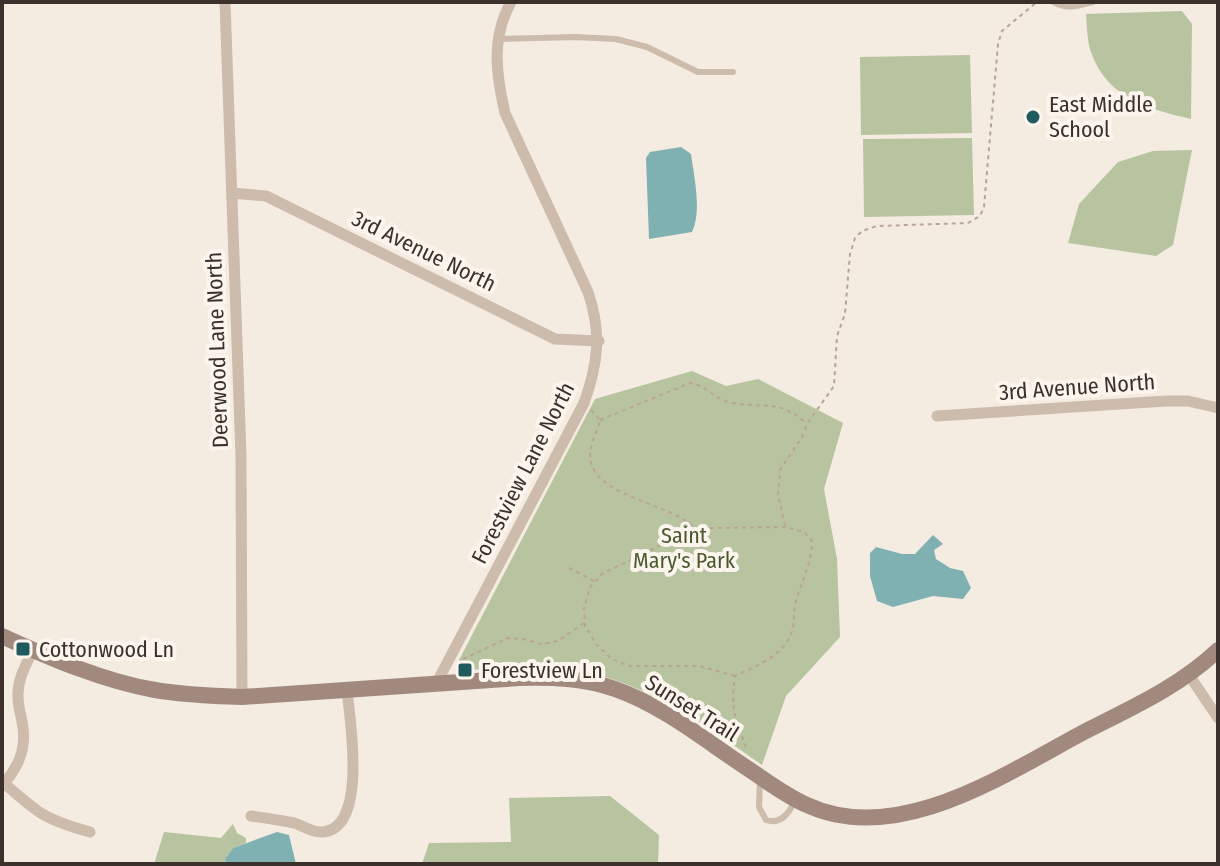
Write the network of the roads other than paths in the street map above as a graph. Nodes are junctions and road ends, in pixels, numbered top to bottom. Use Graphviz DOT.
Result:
graph roads {
  1 [pos="225,2"];
  2 [pos="511,2"];
  3 [pos="1053,2"];
  4 [pos="1093,2"];
  5 [pos="497,39"];
  6 [pos="733,72"];
  7 [pos="232,193"];
  8 [pos="599,341"];
  9 [pos="1218,408"];
  10 [pos="937,416"];
  11 [pos="2,636"];
  12 [pos="33,650"];
  13 [pos="1218,650"];
  14 [pos="1189,675"];
  15 [pos="436,684"];
  16 [pos="347,690"];
  17 [pos="242,697"];
  18 [pos="1218,718"];
  19 [pos="760,777"];
  20 [pos="3,784"];
  21 [pos="795,800"];
  22 [pos="251,816"];
  23 [pos="90,832"];
  1 -- 7 [label="street, Deerwood Lane North"];
  2 -- 5 [label="street, Forestview Lane North"];
  3 -- 4 [label="lane"];
  5 -- 6 [label="lane"];
  5 -- 8 [label="street, Forestview Lane North"];
  7 -- 8 [label="street, 3rd Avenue North"];
  7 -- 17 [label="street, Deerwood Lane North"];
  8 -- 15 [label="street, Forestview Lane North"];
  9 -- 10 [label="street, 3rd Avenue North"];
  11 -- 12 [label="street, Sunset Trail"];
  12 -- 17 [label="street, Sunset Trail"];
  12 -- 20 [label="street"];
  13 -- 14 [label="street, Sunset Trail"];
  14 -- 18 [label="street"];
  14 -- 21 [label="street, Sunset Trail"];
  15 -- 16 [label="street, Sunset Trail"];
  15 -- 19 [label="street, Sunset Trail"];
  16 -- 17 [label="street, Sunset Trail"];
  16 -- 22 [label="street"];
  19 -- 21 [label="street, Sunset Trail"];
  19 -- 21 [label="lane"];
  20 -- 23 [label="street"];
}
